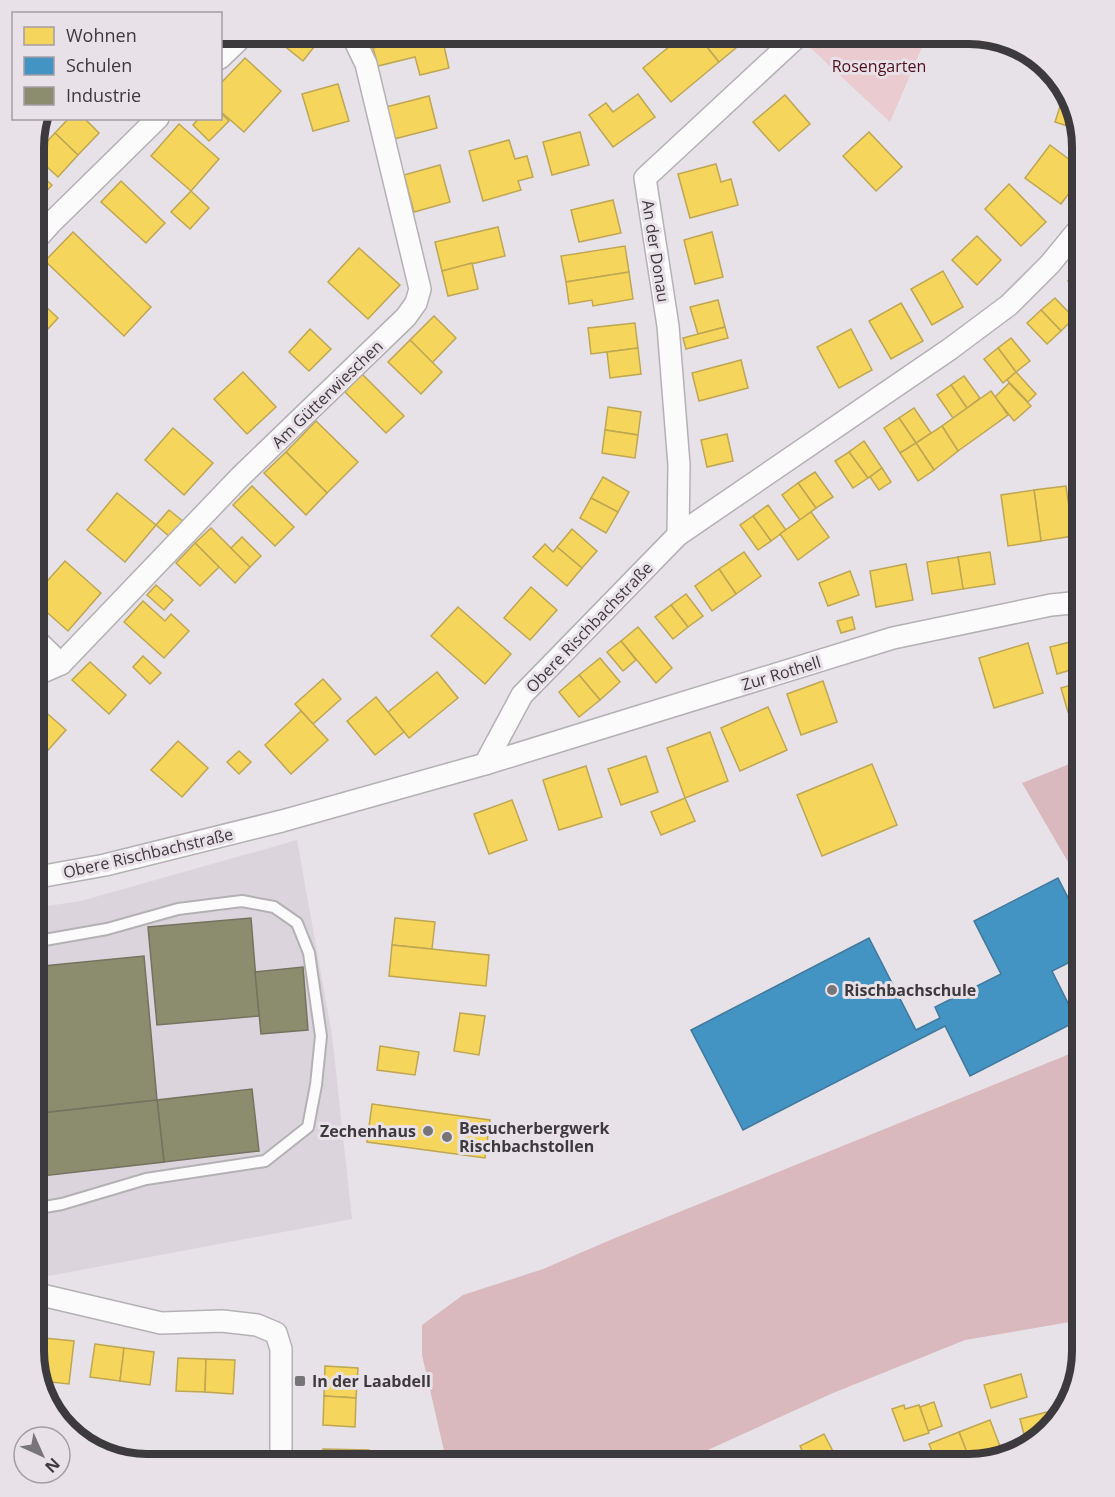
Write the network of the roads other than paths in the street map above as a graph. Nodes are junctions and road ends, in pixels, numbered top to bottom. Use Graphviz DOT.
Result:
graph roads {
  1 [pos="235,44"];
  2 [pos="356,44"];
  3 [pos="790,44"];
  4 [pos="222,56"];
  5 [pos="156,120"];
  6 [pos="44,231"];
  7 [pos="1072,237"];
  8 [pos="678,535"];
  9 [pos="1072,603"];
  10 [pos="44,648"];
  11 [pos="61,664"];
  12 [pos="44,671"];
  13 [pos="485,764"];
  14 [pos="44,876"];
  15 [pos="44,940"];
  16 [pos="44,1207"];
  17 [pos="44,1296"];
  18 [pos="281,1454"];
  1 -- 4 [label="street"];
  2 -- 11 [label="street, Am Gütterwieschen"];
  3 -- 8 [label="street, An der Donau"];
  5 -- 6 [label="street"];
  7 -- 8 [label="street, Obere Rischbachstraße"];
  8 -- 13 [label="street, Obere Rischbachstraße"];
  9 -- 13 [label="street, Zur Rothell"];
  10 -- 11 [label="street"];
  11 -- 12 [label="street, Am Gütterwieschen"];
  13 -- 14 [label="street, Obere Rischbachstraße"];
  15 -- 16 [label="lane"];
  17 -- 18 [label="street"];
}
